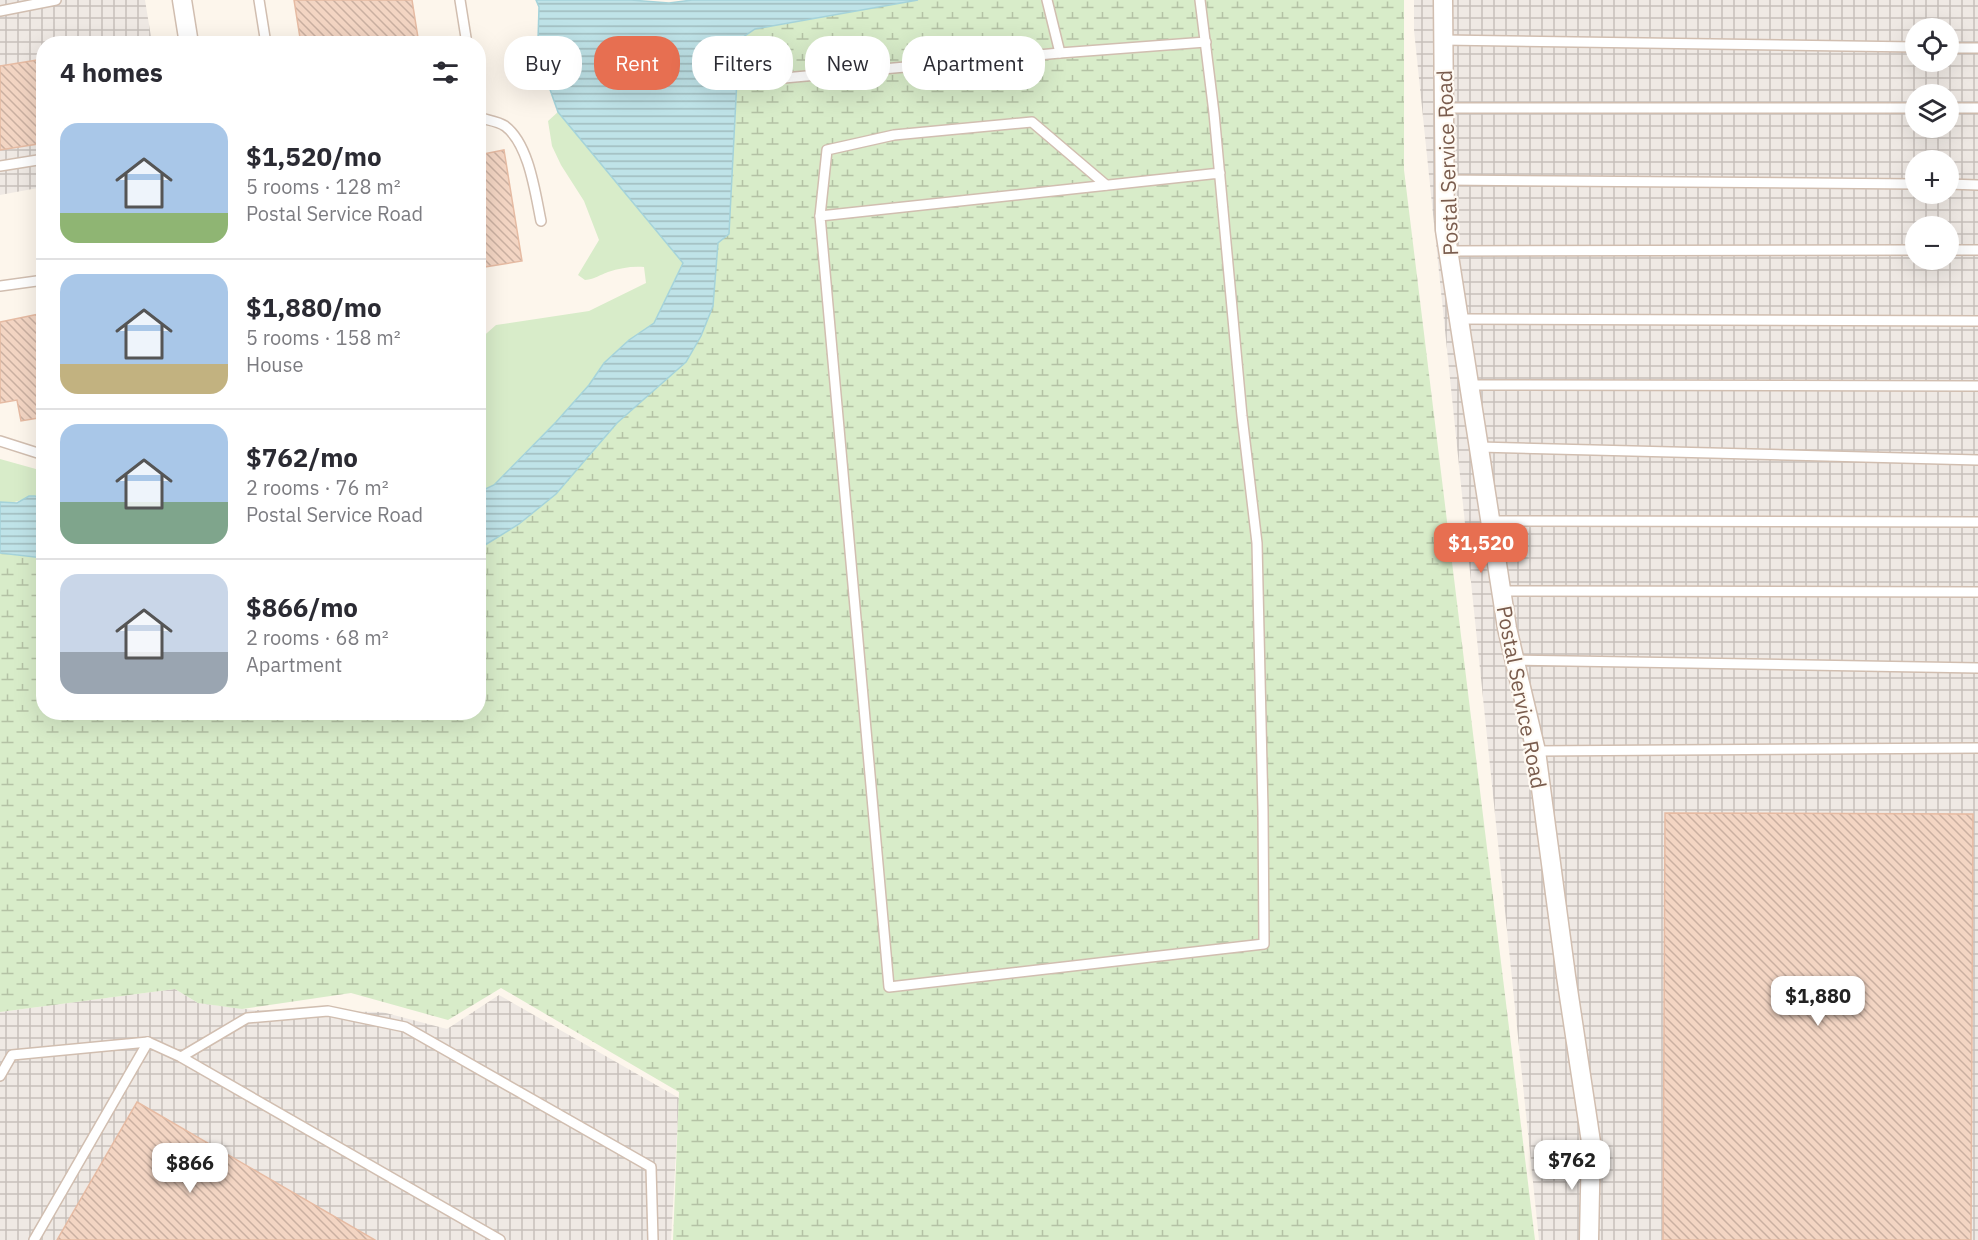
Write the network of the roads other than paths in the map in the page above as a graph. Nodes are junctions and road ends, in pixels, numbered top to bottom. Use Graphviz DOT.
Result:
graph roads {
  1 [pos="56,0"];
  2 [pos="182,0"];
  3 [pos="259,0"];
  4 [pos="460,0"];
  5 [pos="1047,0"];
  6 [pos="1200,0"];
  7 [pos="1443,0"];
  8 [pos="0,10"];
  9 [pos="188,36"];
  10 [pos="265,36"];
  11 [pos="466,36"];
  12 [pos="1443,40"];
  13 [pos="1206,42"];
  14 [pos="1905,47"];
  15 [pos="1959,48"];
  16 [pos="1978,48"];
  17 [pos="1060,52"];
  18 [pos="793,77"];
  19 [pos="1444,108"];
  20 [pos="1905,108"];
  21 [pos="1959,108"];
  22 [pos="1978,108"];
  23 [pos="486,119"];
  24 [pos="36,160"];
  25 [pos="0,166"];
  26 [pos="1220,172"];
  27 [pos="1445,180"];
  28 [pos="1905,184"];
  29 [pos="1959,184"];
  30 [pos="1106,185"];
  31 [pos="1978,185"];
  32 [pos="820,216"];
  33 [pos="541,221"];
  34 [pos="1905,250"];
  35 [pos="1959,250"];
  36 [pos="1978,250"];
  37 [pos="1449,251"];
  38 [pos="36,281"];
  39 [pos="0,286"];
  40 [pos="1459,319"];
  41 [pos="1978,321"];
  42 [pos="1469,385"];
  43 [pos="1978,386"];
  44 [pos="0,441"];
  45 [pos="1479,447"];
  46 [pos="36,452"];
  47 [pos="1978,460"];
  48 [pos="1491,521"];
  49 [pos="1978,522"];
  50 [pos="1501,591"];
  51 [pos="1978,592"];
  52 [pos="1515,660"];
  53 [pos="1978,668"];
  54 [pos="1978,748"];
  55 [pos="1536,751"];
  56 [pos="148,1042"];
  57 [pos="0,1055"];
  58 [pos="12,1055"];
  59 [pos="181,1057"];
  60 [pos="0,1076"];
  61 [pos="34,1240"];
  62 [pos="500,1240"];
  63 [pos="653,1240"];
  64 [pos="1589,1240"];
  1 -- 8 [label="lane"];
  2 -- 9 [label="street"];
  3 -- 10 [label="lane"];
  4 -- 11 [label="lane"];
  5 -- 17 [label="lane"];
  6 -- 13 [label="lane"];
  7 -- 12 [label="street, Postal Service Road"];
  12 -- 14 [label="lane"];
  12 -- 19 [label="street, Postal Service Road"];
  13 -- 17 [label="lane"];
  13 -- 26 [label="lane"];
  15 -- 16 [label="lane"];
  17 -- 18 [label="lane"];
  19 -- 20 [label="lane"];
  19 -- 27 [label="street, Postal Service Road"];
  21 -- 22 [label="lane"];
  23 -- 33 [label="lane"];
  24 -- 25 [label="lane"];
  26 -- 30 [label="lane"];
  26 -- 32 [label="lane"];
  27 -- 28 [label="lane"];
  27 -- 37 [label="street, Postal Service Road"];
  29 -- 31 [label="lane"];
  30 -- 32 [label="lane"];
  30 -- 32 [label="lane"];
  34 -- 37 [label="lane"];
  35 -- 36 [label="lane"];
  37 -- 40 [label="street, Postal Service Road"];
  38 -- 39 [label="lane"];
  40 -- 41 [label="lane"];
  40 -- 42 [label="street, Postal Service Road"];
  42 -- 43 [label="lane"];
  42 -- 45 [label="street, Postal Service Road"];
  44 -- 46 [label="lane"];
  45 -- 47 [label="lane"];
  45 -- 48 [label="street, Postal Service Road"];
  48 -- 49 [label="lane"];
  48 -- 50 [label="street, Postal Service Road"];
  50 -- 51 [label="lane"];
  50 -- 52 [label="street, Postal Service Road"];
  52 -- 53 [label="lane"];
  52 -- 55 [label="street, Postal Service Road"];
  54 -- 55 [label="lane"];
  55 -- 64 [label="street, Postal Service Road"];
  56 -- 58 [label="lane"];
  56 -- 59 [label="lane"];
  56 -- 61 [label="lane"];
  57 -- 58 [label="lane"];
  58 -- 60 [label="lane"];
  59 -- 62 [label="lane"];
  59 -- 63 [label="lane"];
}
